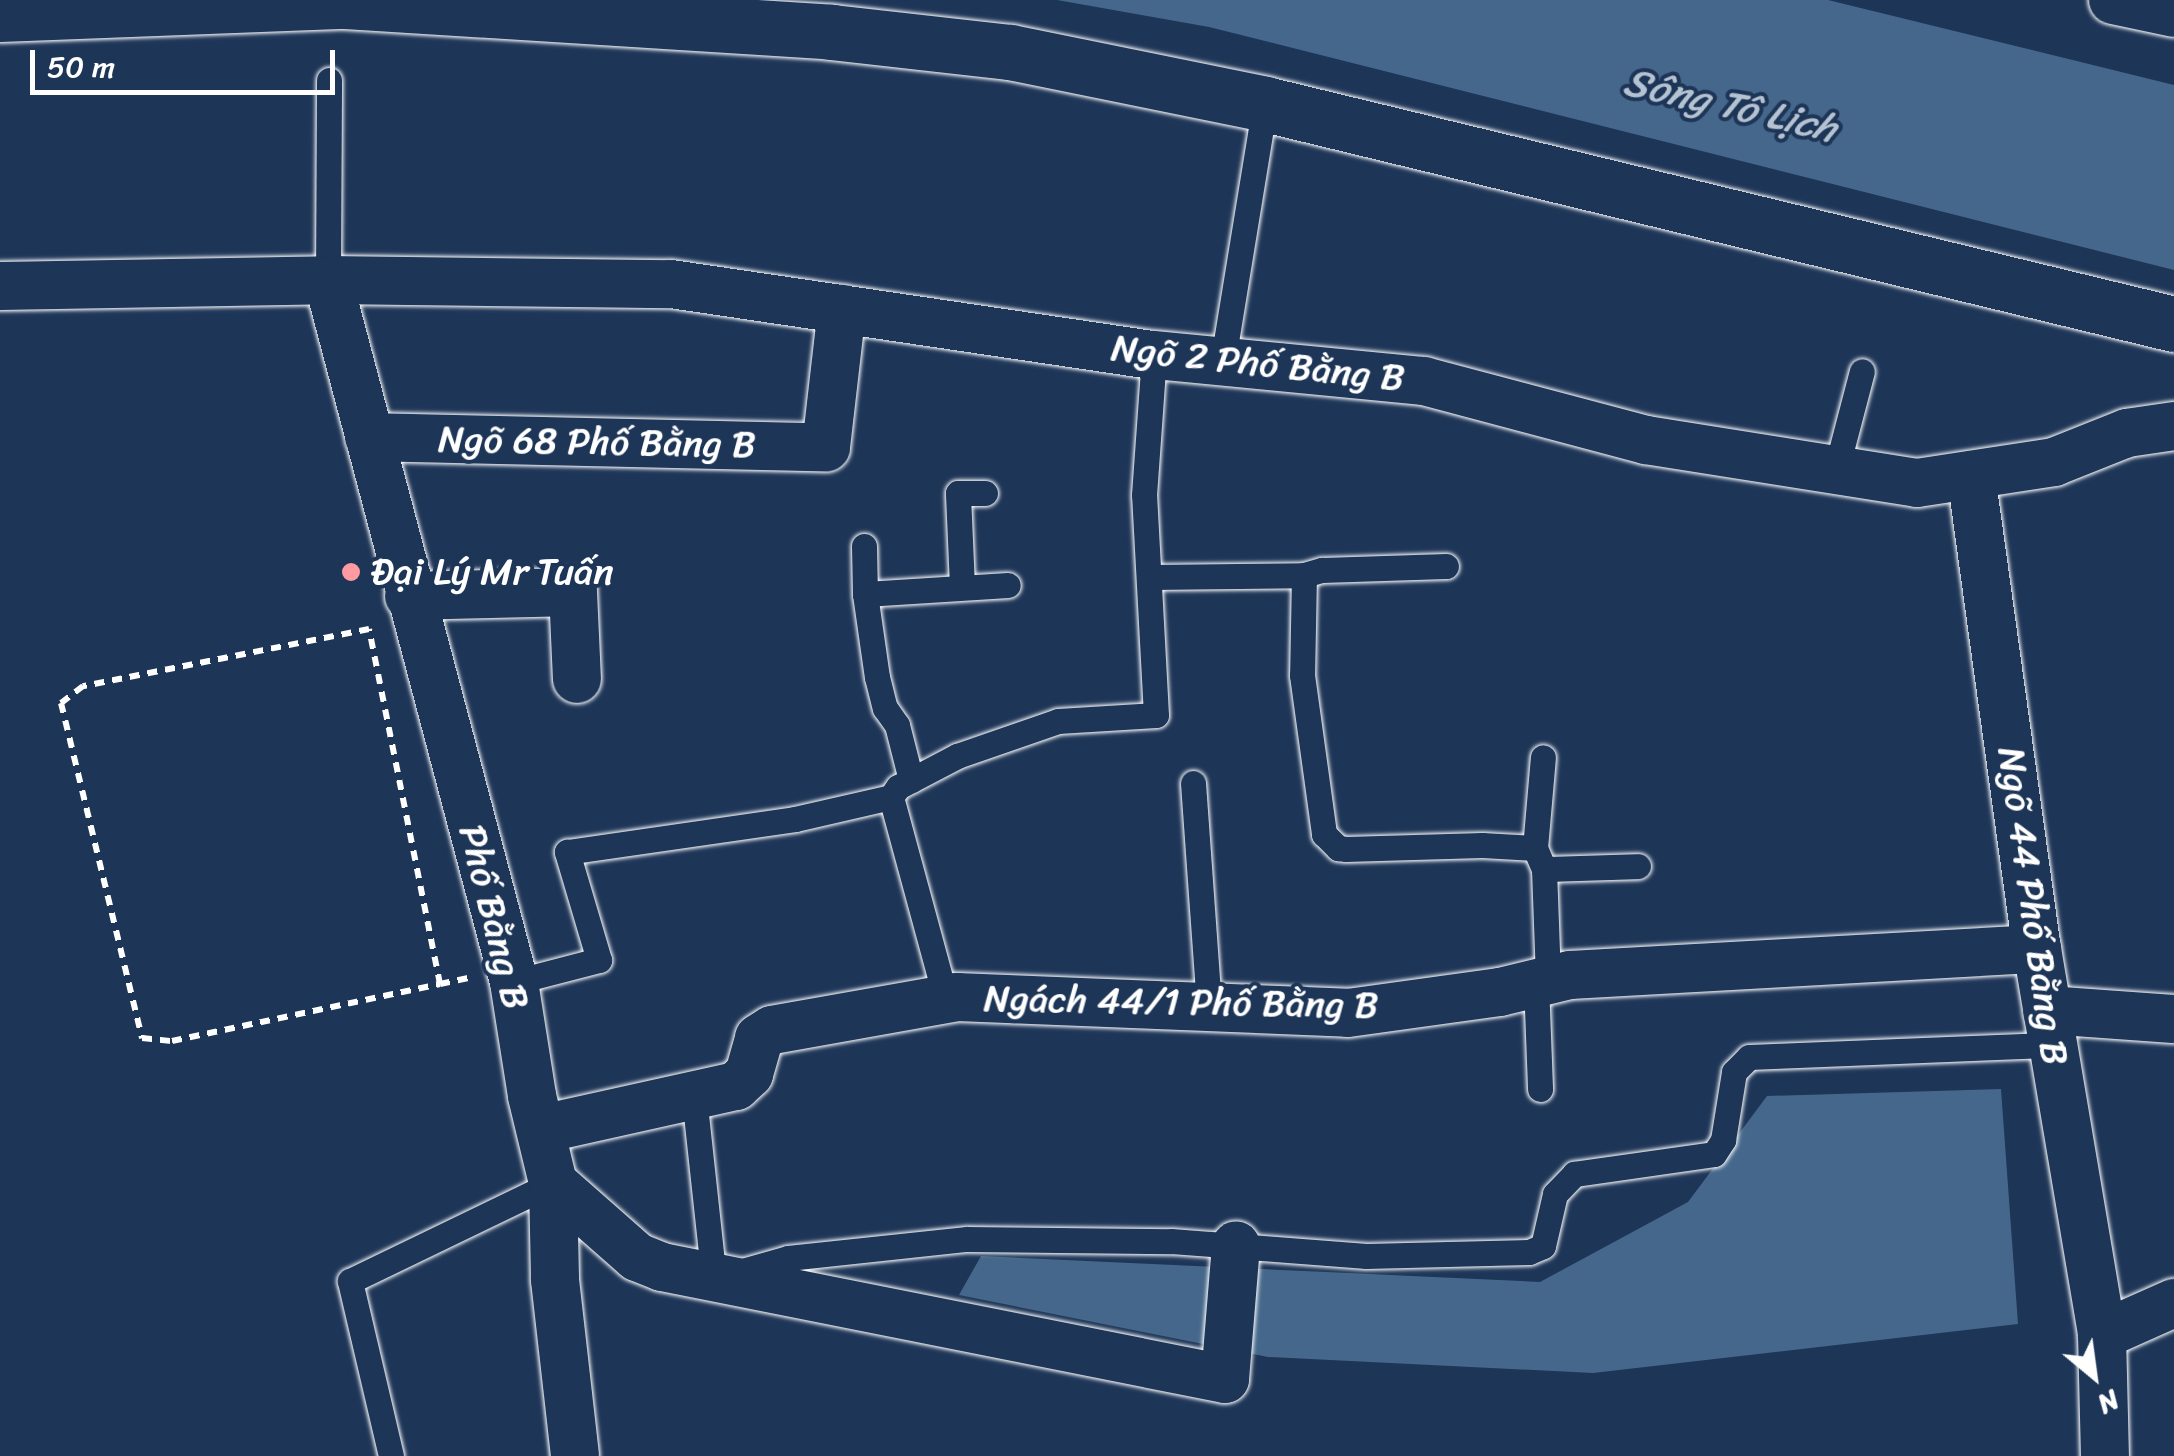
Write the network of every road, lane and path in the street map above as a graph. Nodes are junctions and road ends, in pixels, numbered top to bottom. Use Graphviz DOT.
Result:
graph roads {
  1 [pos="2113,0"];
  2 [pos="2174,13"];
  3 [pos="0,14"];
  4 [pos="329,80"];
  5 [pos="1265,104"];
  6 [pos="328,280"];
  7 [pos="0,286"];
  8 [pos="842,309"];
  9 [pos="2174,324"];
  10 [pos="1154,355"];
  11 [pos="1224,360"];
  12 [pos="1862,371"];
  13 [pos="2174,426"];
  14 [pos="369,437"];
  15 [pos="1836,470"];
  16 [pos="1971,475"];
  17 [pos="985,493"];
  18 [pos="864,546"];
  19 [pos="1446,566"];
  20 [pos="1304,575"];
  21 [pos="1151,577"];
  22 [pos="1008,585"];
  23 [pos="962,586"];
  24 [pos="865,594"];
  25 [pos="409,596"];
  26 [pos="577,679"];
  27 [pos="1543,757"];
  28 [pos="1193,783"];
  29 [pos="901,788"];
  30 [pos="1540,858"];
  31 [pos="1638,866"];
  32 [pos="2037,949"];
  33 [pos="512,975"];
  34 [pos="1542,981"];
  35 [pos="440,984"];
  36 [pos="946,999"];
  37 [pos="1209,1007"];
  38 [pos="2174,1020"];
  39 [pos="2050,1028"];
  40 [pos="1540,1089"];
  41 [pos="694,1096"];
  42 [pos="542,1129"];
  43 [pos="553,1183"];
  44 [pos="1235,1250"];
  45 [pos="714,1279"];
  46 [pos="2174,1304"];
  47 [pos="2102,1335"];
  48 [pos="391,1456"];
  49 [pos="576,1456"];
  50 [pos="2105,1456"];
  1 -- 2 [label="street"];
  3 -- 5 [label="street"];
  4 -- 6 [label="lane"];
  5 -- 9 [label="street"];
  5 -- 11 [label="lane"];
  6 -- 7 [label="street"];
  6 -- 8 [label="street, Ngõ 2 Phố Bằng B"];
  6 -- 14 [label="street, Phố Bằng B"];
  8 -- 10 [label="street, Ngõ 2 Phố Bằng B"];
  8 -- 14 [label="street, Ngõ 68 Phố Bằng B"];
  10 -- 11 [label="street, Ngõ 2 Phố Bằng B"];
  10 -- 21 [label="lane"];
  11 -- 15 [label="street, Ngõ 2 Phố Bằng B"];
  12 -- 15 [label="lane"];
  13 -- 16 [label="street, Ngõ 2 Phố Bằng B"];
  14 -- 25 [label="street, Phố Bằng B"];
  15 -- 16 [label="street, Ngõ 2 Phố Bằng B"];
  16 -- 32 [label="street, Ngõ 44 Phố Bằng B"];
  17 -- 23 [label="lane"];
  18 -- 24 [label="lane"];
  19 -- 20 [label="lane"];
  20 -- 21 [label="lane"];
  20 -- 30 [label="lane"];
  21 -- 29 [label="lane"];
  22 -- 23 [label="lane"];
  23 -- 24 [label="lane"];
  24 -- 29 [label="lane"];
  25 -- 26 [label="street"];
  25 -- 33 [label="street, Phố Bằng B"];
  27 -- 30 [label="lane"];
  28 -- 37 [label="lane"];
  29 -- 33 [label="lane"];
  29 -- 36 [label="lane"];
  30 -- 31 [label="lane"];
  30 -- 34 [label="lane"];
  32 -- 34 [label="street, Ngách 44/1 Phố Bằng B"];
  32 -- 39 [label="street, Ngõ 44 Phố Bằng B"];
  33 -- 35 [label="path"];
  33 -- 42 [label="street, Phố Bằng B"];
  34 -- 37 [label="street, Ngách 44/1 Phố Bằng B"];
  34 -- 40 [label="lane"];
  35 -- 35 [label="path"];
  36 -- 37 [label="street, Ngách 44/1 Phố Bằng B"];
  36 -- 41 [label="street, Ngách 44/1 Phố Bằng B"];
  38 -- 39 [label="street"];
  39 -- 44 [label="lane"];
  39 -- 47 [label="street, Ngõ 44 Phố Bằng B"];
  41 -- 42 [label="street, Ngách 44/1 Phố Bằng B"];
  41 -- 45 [label="lane"];
  42 -- 43 [label="street, Phố Bằng B"];
  43 -- 45 [label="street"];
  43 -- 48 [label="lane"];
  43 -- 49 [label="street, Phố Bằng B"];
  44 -- 45 [label="lane"];
  44 -- 45 [label="street"];
  46 -- 47 [label="street"];
  47 -- 50 [label="street"];
}
